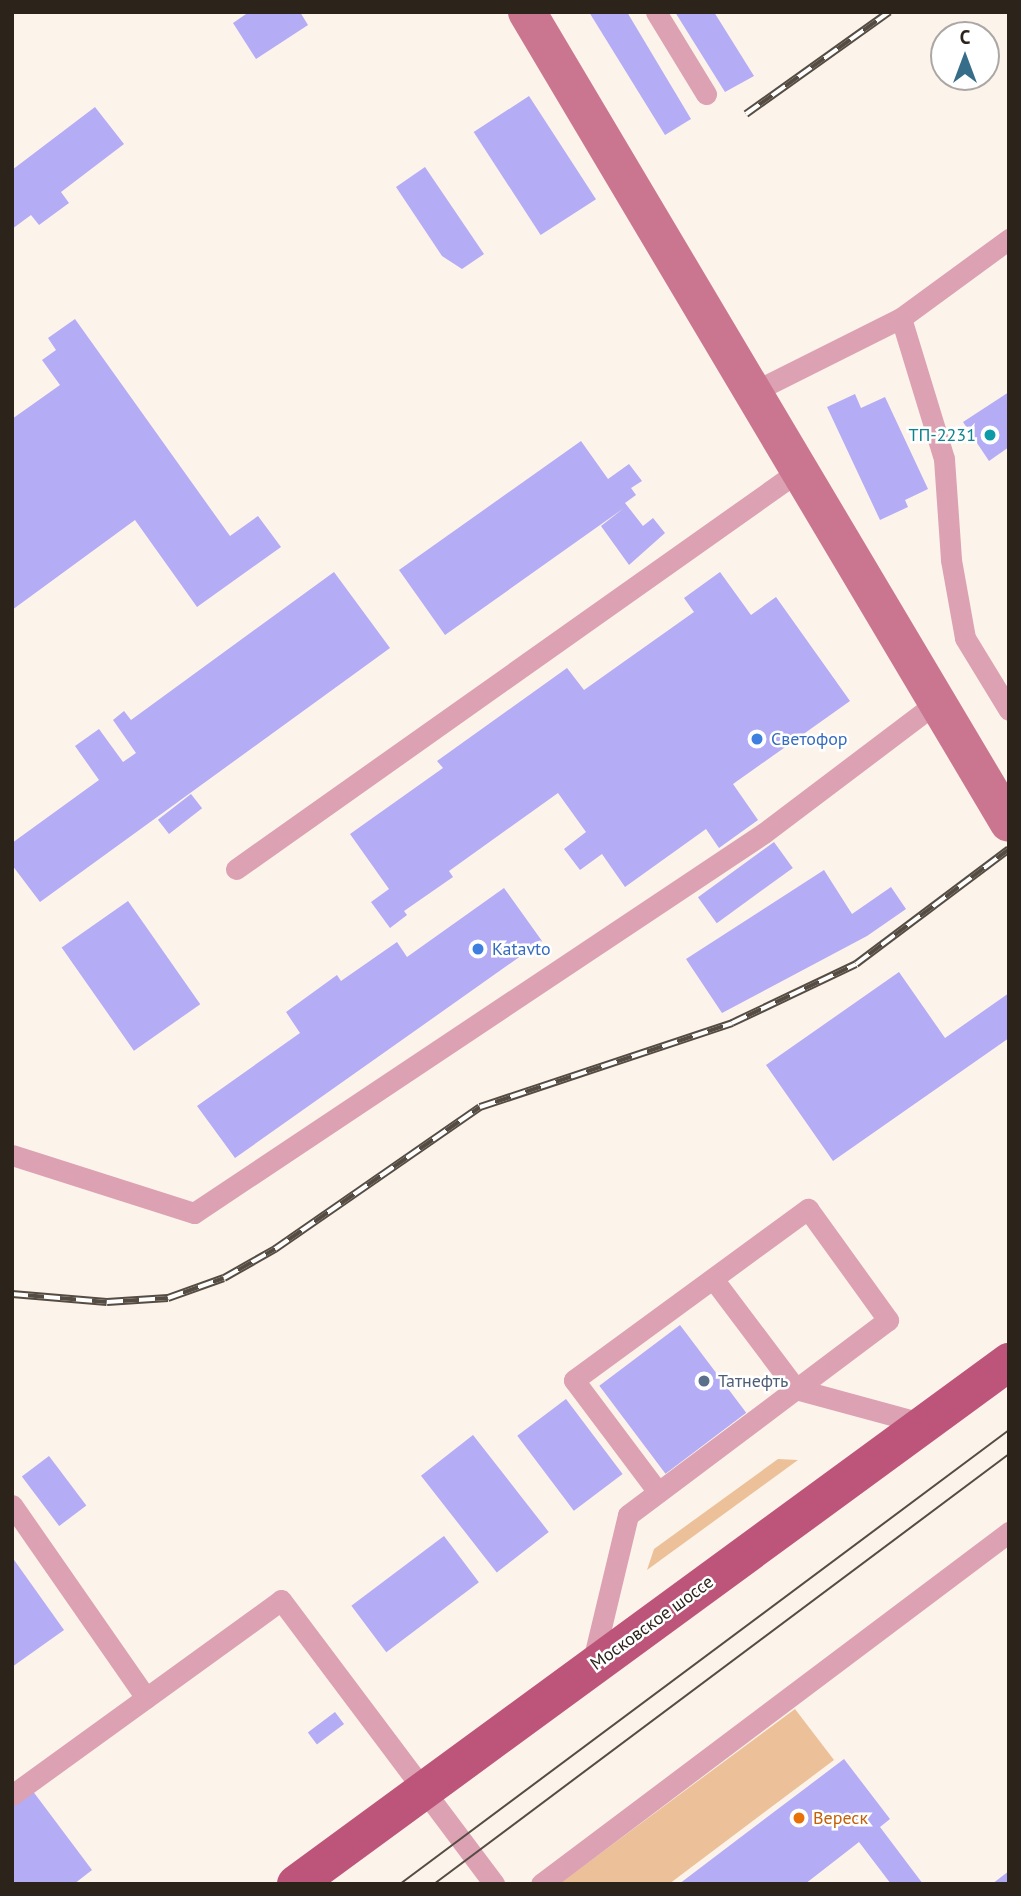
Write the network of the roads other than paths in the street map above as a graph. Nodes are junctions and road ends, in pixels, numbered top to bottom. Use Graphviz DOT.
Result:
graph roads {
  1 [pos="527,12"];
  2 [pos="656,12"];
  3 [pos="706,94"];
  4 [pos="1009,239"];
  5 [pos="901,318"];
  6 [pos="753,392"];
  7 [pos="800,470"];
  8 [pos="937,702"];
  9 [pos="1009,710"];
  10 [pos="1009,822"];
  11 [pos="236,869"];
  12 [pos="12,1155"];
  13 [pos="713,1279"];
  14 [pos="1009,1362"];
  15 [pos="796,1388"];
  16 [pos="925,1424"];
  17 [pos="658,1492"];
  18 [pos="12,1505"];
  19 [pos="1009,1532"];
  20 [pos="591,1667"];
  21 [pos="146,1698"];
  22 [pos="423,1790"];
  23 [pos="12,1795"];
  24 [pos="296,1884"];
  25 [pos="494,1884"];
  26 [pos="541,1884"];
  1 -- 6 [label="main road"];
  2 -- 3 [label="lane"];
  4 -- 5 [label="lane"];
  5 -- 6 [label="lane"];
  5 -- 9 [label="lane"];
  6 -- 7 [label="main road"];
  7 -- 8 [label="main road"];
  7 -- 11 [label="lane"];
  8 -- 10 [label="main road"];
  8 -- 12 [label="lane"];
  13 -- 15 [label="lane"];
  13 -- 15 [label="lane"];
  13 -- 17 [label="lane"];
  14 -- 16 [label="main road, Московское шоссе"];
  15 -- 16 [label="lane"];
  15 -- 17 [label="lane"];
  16 -- 20 [label="main road, Московское шоссе"];
  17 -- 20 [label="lane"];
  18 -- 21 [label="lane"];
  19 -- 26 [label="lane"];
  20 -- 22 [label="main road, Московское шоссе"];
  21 -- 22 [label="lane"];
  21 -- 23 [label="lane"];
  22 -- 24 [label="main road, Московское шоссе"];
  22 -- 25 [label="lane"];
}
